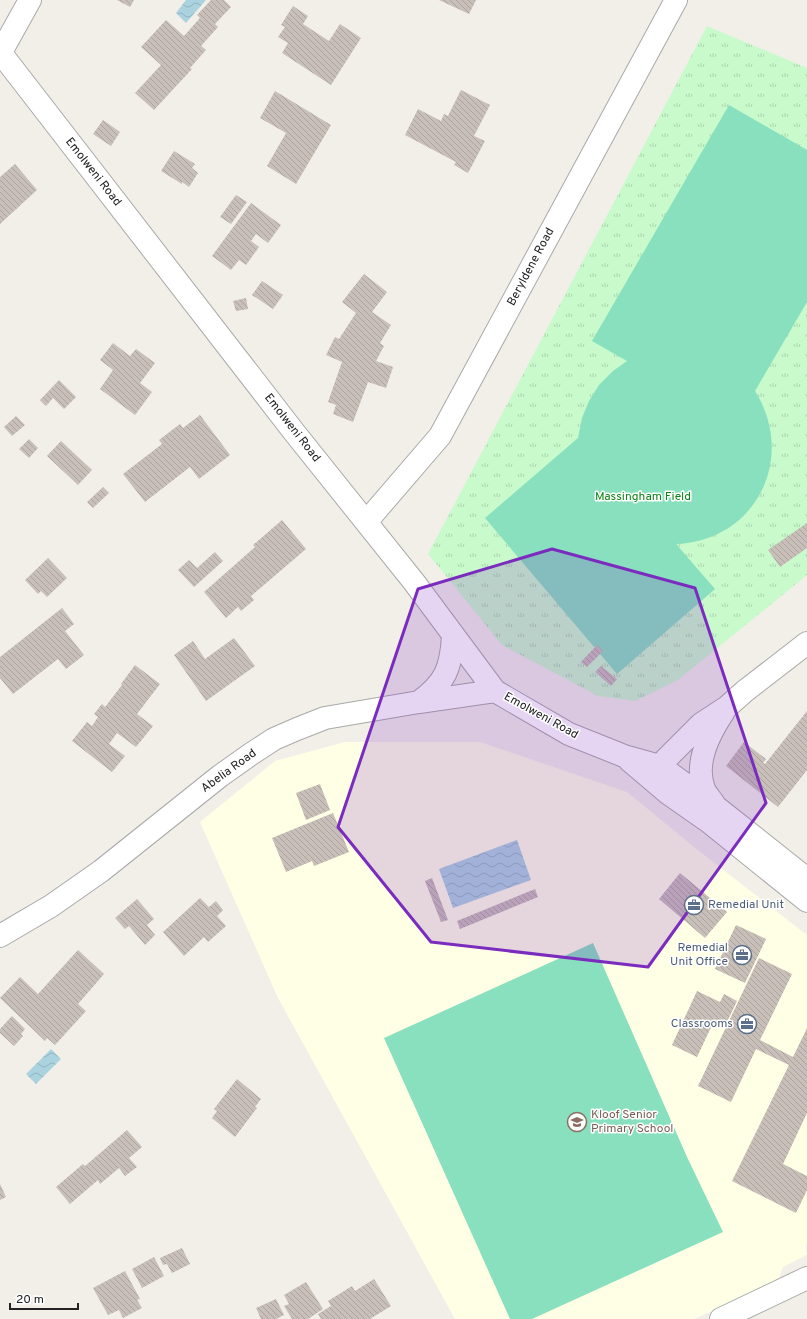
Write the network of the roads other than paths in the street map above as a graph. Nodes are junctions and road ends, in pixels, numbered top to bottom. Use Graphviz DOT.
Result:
graph roads {
  1 [pos="30,0"];
  2 [pos="676,0"];
  3 [pos="0,53"];
  4 [pos="367,521"];
  5 [pos="453,636"];
  6 [pos="807,643"];
  7 [pos="495,691"];
  8 [pos="419,702"];
  9 [pos="727,707"];
  10 [pos="655,773"];
  11 [pos="715,806"];
  12 [pos="807,880"];
  13 [pos="807,902"];
  14 [pos="0,936"];
  15 [pos="807,1278"];
  16 [pos="721,1319"];
  1 -- 3 [label="street"];
  2 -- 4 [label="street, Beryldene Road"];
  3 -- 4 [label="street, Emolweni Road"];
  4 -- 5 [label="street, Emolweni Road"];
  5 -- 7 [label="street, Emolweni Road"];
  5 -- 8 [label="street"];
  6 -- 9 [label="street"];
  7 -- 8 [label="street, Abelia Road"];
  7 -- 10 [label="street, Emolweni Road"];
  8 -- 14 [label="street, Abelia Road"];
  9 -- 10 [label="street"];
  9 -- 11 [label="street"];
  10 -- 11 [label="street, Emolweni Road"];
  10 -- 13 [label="street, Emolweni Road"];
  11 -- 12 [label="street, Emolweni Road"];
  15 -- 16 [label="street"];
}
